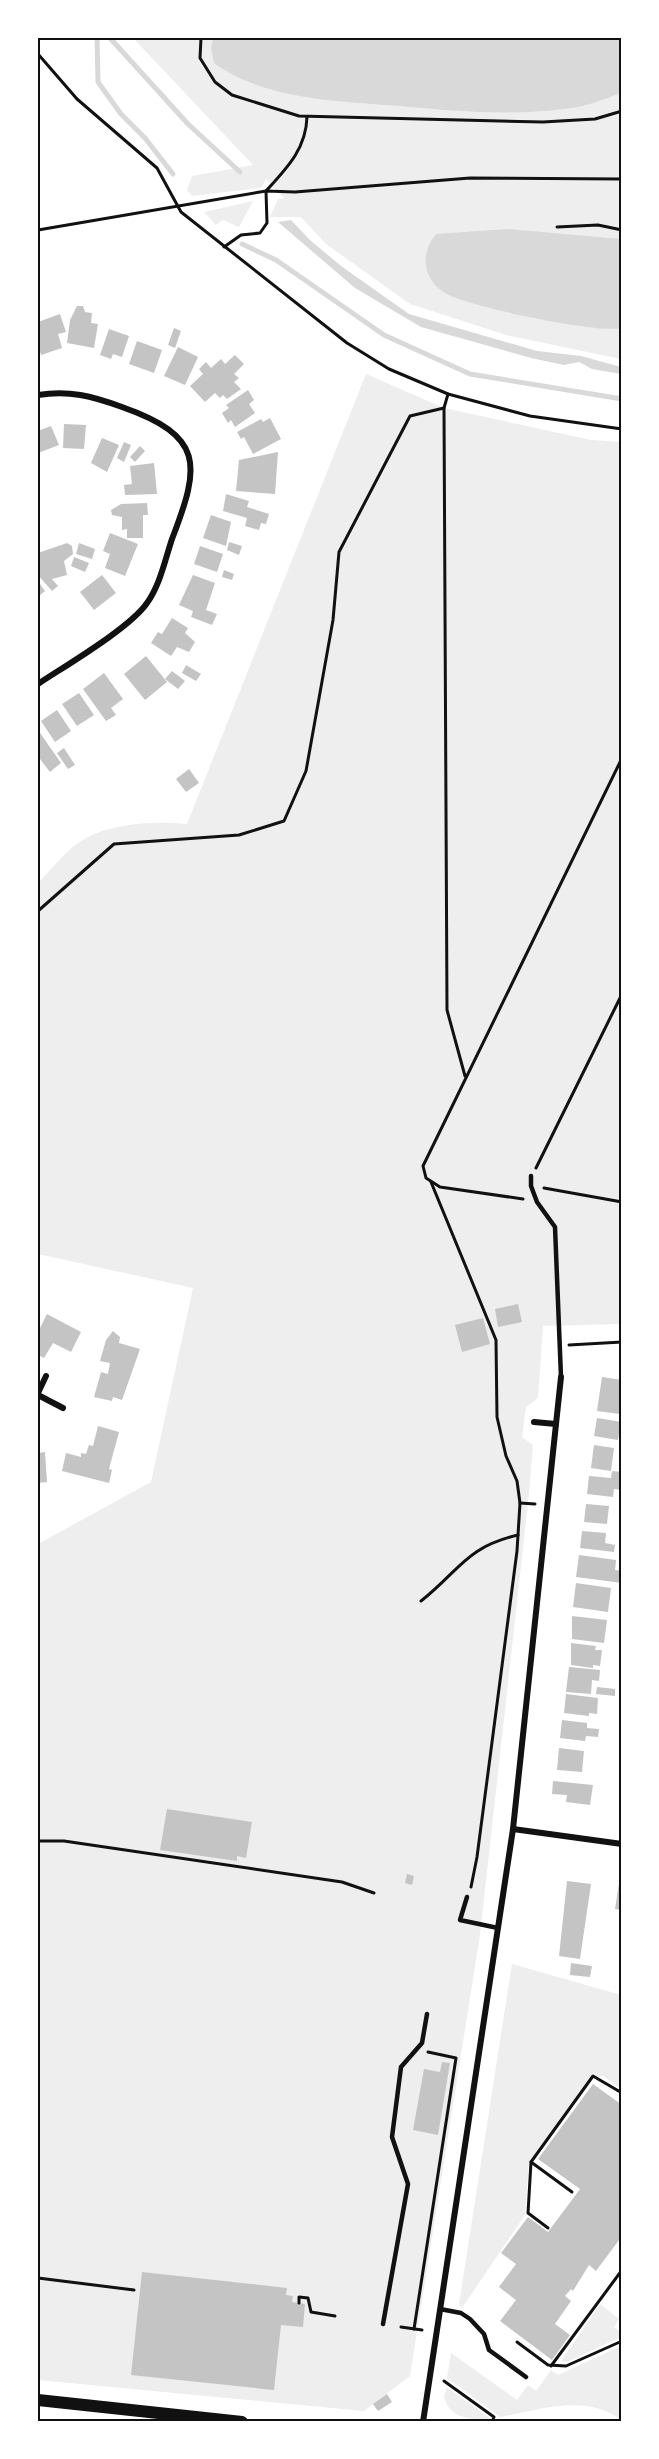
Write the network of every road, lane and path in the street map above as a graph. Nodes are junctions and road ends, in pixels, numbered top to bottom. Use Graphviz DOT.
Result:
graph roads {
  1 [pos="201,38"];
  2 [pos="38,54"];
  3 [pos="621,111"];
  4 [pos="307,117"];
  5 [pos="621,179"];
  6 [pos="266,191"];
  7 [pos="557,227"];
  8 [pos="38,230"];
  9 [pos="621,230"];
  10 [pos="223,247"];
  11 [pos="448,394"];
  12 [pos="38,395"];
  13 [pos="444,408"];
  14 [pos="621,429"];
  15 [pos="38,684"];
  16 [pos="621,758"];
  17 [pos="38,911"];
  18 [pos="621,994"];
  19 [pos="465,1076"];
  20 [pos="531,1176"];
  21 [pos="431,1182"];
  22 [pos="531,1186"];
  23 [pos="537,1202"];
  24 [pos="621,1202"];
  25 [pos="621,1342"];
  26 [pos="558,1346"];
  27 [pos="46,1376"];
  28 [pos="561,1377"];
  29 [pos="38,1394"];
  30 [pos="63,1407"];
  31 [pos="534,1422"];
  32 [pos="556,1424"];
  33 [pos="520,1503"];
  34 [pos="535,1504"];
  35 [pos="518,1535"];
  36 [pos="421,1601"];
  37 [pos="513,1829"];
  38 [pos="38,1841"];
  39 [pos="621,1844"];
  40 [pos="374,1893"];
  41 [pos="466,1897"];
  42 [pos="500,1928"];
  43 [pos="427,2014"];
  44 [pos="415,2050"];
  45 [pos="621,2093"];
  46 [pos="449,2103"];
  47 [pos="459,2104"];
  48 [pos="531,2162"];
  49 [pos="572,2192"];
  50 [pos="548,2228"];
  51 [pos="621,2270"];
  52 [pos="38,2278"];
  53 [pos="134,2290"];
  54 [pos="299,2303"];
  55 [pos="440,2308"];
  56 [pos="335,2316"];
  57 [pos="383,2324"];
  58 [pos="401,2327"];
  59 [pos="414,2329"];
  60 [pos="422,2330"];
  61 [pos="621,2341"];
  62 [pos="517,2342"];
  63 [pos="551,2366"];
  64 [pos="526,2377"];
  65 [pos="444,2381"];
  66 [pos="38,2400"];
  67 [pos="242,2421"];
  68 [pos="423,2421"];
  69 [pos="492,2421"];
  1 -- 4 [label="path"];
  2 -- 10 [label="path"];
  3 -- 4 [label="path"];
  4 -- 6 [label="path"];
  5 -- 6 [label="path"];
  6 -- 8 [label="path"];
  6 -- 10 [label="path"];
  7 -- 9 [label="path"];
  10 -- 11 [label="path"];
  11 -- 13 [label="path"];
  11 -- 14 [label="path"];
  12 -- 15 [label="street"];
  13 -- 17 [label="path"];
  13 -- 19 [label="path"];
  16 -- 19 [label="path"];
  18 -- 20 [label="path"];
  19 -- 21 [label="path"];
  20 -- 22 [label="lane"];
  21 -- 23 [label="path"];
  21 -- 33 [label="path"];
  22 -- 23 [label="lane"];
  22 -- 24 [label="path"];
  23 -- 26 [label="lane"];
  25 -- 26 [label="path"];
  26 -- 28 [label="lane"];
  27 -- 29 [label="street"];
  28 -- 32 [label="street"];
  29 -- 30 [label="street"];
  31 -- 32 [label="street"];
  32 -- 37 [label="street"];
  33 -- 34 [label="path"];
  33 -- 35 [label="path"];
  35 -- 36 [label="path"];
  35 -- 41 [label="path"];
  37 -- 39 [label="street"];
  37 -- 42 [label="street"];
  38 -- 40 [label="path"];
  41 -- 42 [label="lane"];
  42 -- 55 [label="street"];
  43 -- 44 [label="lane"];
  44 -- 46 [label="path"];
  44 -- 57 [label="lane"];
  45 -- 48 [label="path"];
  46 -- 47 [label="path"];
  46 -- 59 [label="path"];
  48 -- 49 [label="path"];
  48 -- 50 [label="path"];
  51 -- 63 [label="path"];
  52 -- 53 [label="path"];
  54 -- 56 [label="path"];
  55 -- 64 [label="lane"];
  55 -- 68 [label="street"];
  58 -- 59 [label="path"];
  59 -- 60 [label="path"];
  61 -- 63 [label="path"];
  62 -- 63 [label="path"];
  65 -- 69 [label="path"];
  66 -- 67 [label="main road"];
}
